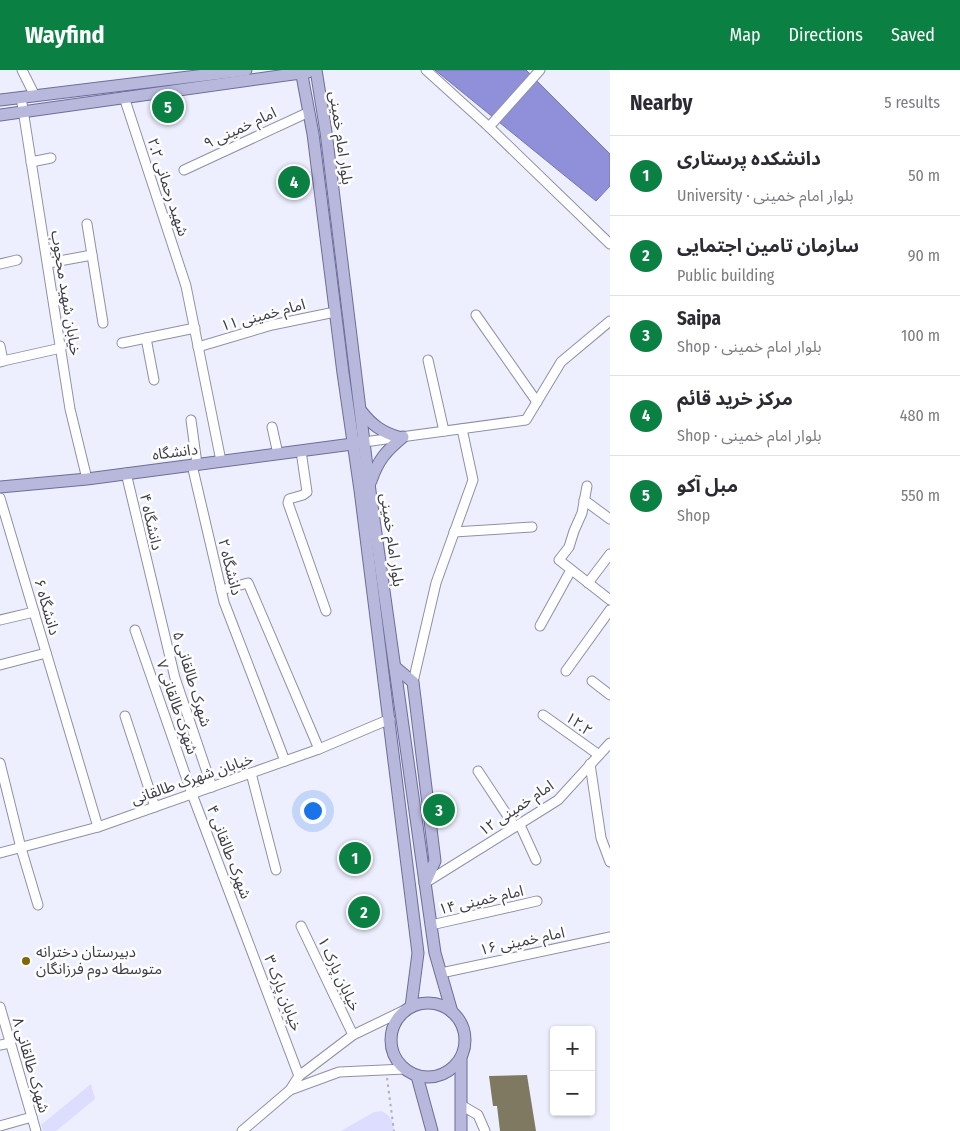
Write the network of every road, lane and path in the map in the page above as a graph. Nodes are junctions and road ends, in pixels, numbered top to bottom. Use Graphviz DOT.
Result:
graph roads {
  1 [pos="22,70"];
  2 [pos="246,70"];
  3 [pos="316,70"];
  4 [pos="426,70"];
  5 [pos="540,70"];
  6 [pos="302,71"];
  7 [pos="35,96"];
  8 [pos="21,97"];
  9 [pos="124,97"];
  10 [pos="0,100"];
  11 [pos="23,111"];
  12 [pos="309,112"];
  13 [pos="0,115"];
  14 [pos="489,127"];
  15 [pos="52,158"];
  16 [pos="31,162"];
  17 [pos="184,170"];
  18 [pos="87,224"];
  19 [pos="610,244"];
  20 [pos="92,255"];
  21 [pos="17,260"];
  22 [pos="0,264"];
  23 [pos="48,264"];
  24 [pos="335,312"];
  25 [pos="476,315"];
  26 [pos="610,322"];
  27 [pos="103,324"];
  28 [pos="194,328"];
  29 [pos="146,338"];
  30 [pos="122,343"];
  31 [pos="0,346"];
  32 [pos="198,347"];
  33 [pos="61,348"];
  34 [pos="428,360"];
  35 [pos="2,361"];
  36 [pos="154,380"];
  37 [pos="537,402"];
  38 [pos="360,410"];
  39 [pos="191,420"];
  40 [pos="272,427"];
  41 [pos="462,429"];
  42 [pos="444,431"];
  43 [pos="401,437"];
  44 [pos="359,443"];
  45 [pos="301,451"];
  46 [pos="278,454"];
  47 [pos="221,461"];
  48 [pos="194,465"];
  49 [pos="126,474"];
  50 [pos="87,478"];
  51 [pos="370,485"];
  52 [pos="587,486"];
  53 [pos="0,487"];
  54 [pos="0,498"];
  55 [pos="584,500"];
  56 [pos="610,519"];
  57 [pos="532,527"];
  58 [pos="454,532"];
  59 [pos="610,554"];
  60 [pos="572,570"];
  61 [pos="150,577"];
  62 [pos="588,583"];
  63 [pos="221,590"];
  64 [pos="610,600"];
  65 [pos="610,610"];
  66 [pos="326,611"];
  67 [pos="34,612"];
  68 [pos="0,620"];
  69 [pos="540,626"];
  70 [pos="135,630"];
  71 [pos="46,653"];
  72 [pos="0,665"];
  73 [pos="395,667"];
  74 [pos="566,671"];
  75 [pos="592,681"];
  76 [pos="414,682"];
  77 [pos="610,695"];
  78 [pos="543,715"];
  79 [pos="125,716"];
  80 [pos="390,720"];
  81 [pos="403,722"];
  82 [pos="418,725"];
  83 [pos="610,742"];
  84 [pos="318,750"];
  85 [pos="599,755"];
  86 [pos="285,761"];
  87 [pos="0,763"];
  88 [pos="590,764"];
  89 [pos="478,771"];
  90 [pos="251,773"];
  91 [pos="212,787"];
  92 [pos="192,794"];
  93 [pos="155,807"];
  94 [pos="517,826"];
  95 [pos="98,827"];
  96 [pos="21,848"];
  97 [pos="0,853"];
  98 [pos="536,860"];
  99 [pos="610,862"];
  100 [pos="276,870"];
  101 [pos="425,883"];
  102 [pos="537,901"];
  103 [pos="38,905"];
  104 [pos="240,920"];
  105 [pos="431,925"];
  106 [pos="301,926"];
  107 [pos="610,937"];
  108 [pos="440,972"];
  109 [pos="0,1007"];
  110 [pos="411,1007"];
  111 [pos="452,1012"];
  112 [pos="353,1035"];
  113 [pos="10,1043"];
  114 [pos="0,1045"];
  115 [pos="462,1058"];
  116 [pos="405,1069"];
  117 [pos="386,1071"];
  118 [pos="300,1076"];
  119 [pos="417,1076"];
  120 [pos="290,1090"];
  121 [pos="461,1105"];
  122 [pos="32,1118"];
  123 [pos="0,1126"];
  124 [pos="36,1131"];
  125 [pos="242,1131"];
  126 [pos="394,1131"];
  127 [pos="432,1131"];
  128 [pos="461,1131"];
  129 [pos="485,1131"];
  1 -- 7 [label="street"];
  2 -- 7 [label="main road"];
  3 -- 6 [label="main road"];
  3 -- 38 [label="main road, بلوار امام خمینی"];
  4 -- 14 [label="street"];
  5 -- 14 [label="street"];
  6 -- 9 [label="main road"];
  6 -- 12 [label="main road, بلوار امام خمینی"];
  7 -- 8 [label="main road"];
  8 -- 10 [label="main road"];
  8 -- 11 [label="street, خیابان شهید محجوب"];
  9 -- 11 [label="main road"];
  9 -- 28 [label="street, شهید رحمانی ۲.۲"];
  11 -- 13 [label="main road"];
  11 -- 16 [label="street, خیابان شهید محجوب"];
  12 -- 17 [label="street, امام خمینی ۹"];
  12 -- 24 [label="main road, بلوار امام خمینی"];
  14 -- 19 [label="street"];
  15 -- 16 [label="street"];
  16 -- 23 [label="street, خیابان شهید محجوب"];
  18 -- 20 [label="street"];
  20 -- 23 [label="street"];
  20 -- 27 [label="street"];
  21 -- 22 [label="street"];
  23 -- 33 [label="street, خیابان شهید محجوب"];
  24 -- 32 [label="street, امام خمینی ۱۱"];
  24 -- 44 [label="main road, بلوار امام خمینی"];
  25 -- 37 [label="street"];
  26 -- 37 [label="street"];
  28 -- 29 [label="street"];
  28 -- 32 [label="street, شهید رحمانی ۲.۲"];
  29 -- 30 [label="street"];
  29 -- 36 [label="street"];
  31 -- 35 [label="street"];
  32 -- 47 [label="street, شهید رحمانی ۲.۲"];
  33 -- 35 [label="street"];
  33 -- 50 [label="street, خیابان شهید محجوب"];
  34 -- 42 [label="street"];
  37 -- 41 [label="street"];
  38 -- 43 [label="main road"];
  38 -- 44 [label="main road, بلوار امام خمینی"];
  39 -- 48 [label="street, دانشگاه ۲"];
  40 -- 46 [label="street"];
  41 -- 42 [label="street"];
  41 -- 58 [label="street"];
  42 -- 43 [label="street"];
  43 -- 44 [label="street"];
  43 -- 51 [label="main road"];
  44 -- 45 [label="main road, دانشگاه"];
  44 -- 51 [label="main road, بلوار امام خمینی"];
  44 -- 80 [label="main road, بلوار امام خمینی"];
  45 -- 46 [label="main road, دانشگاه"];
  45 -- 66 [label="street"];
  46 -- 47 [label="main road, دانشگاه"];
  47 -- 48 [label="main road, دانشگاه"];
  48 -- 49 [label="main road, دانشگاه"];
  48 -- 63 [label="street, دانشگاه ۲"];
  49 -- 50 [label="main road, دانشگاه"];
  49 -- 61 [label="street, دانشگاه ۴"];
  50 -- 53 [label="main road, دانشگاه"];
  51 -- 73 [label="main road, بلوار امام خمینی"];
  52 -- 55 [label="street"];
  54 -- 67 [label="street, دانشگاه ۶"];
  55 -- 56 [label="street"];
  55 -- 60 [label="street"];
  57 -- 58 [label="street"];
  58 -- 76 [label="street"];
  59 -- 62 [label="street"];
  60 -- 62 [label="street"];
  60 -- 69 [label="street"];
  61 -- 91 [label="street, شهرک طالقانی ۵"];
  62 -- 64 [label="street"];
  63 -- 84 [label="street"];
  63 -- 86 [label="street, دانشگاه ۲"];
  65 -- 74 [label="street"];
  67 -- 68 [label="street"];
  67 -- 71 [label="street, دانشگاه ۶"];
  70 -- 92 [label="street, شهرک طالقانی ۷"];
  71 -- 72 [label="street"];
  71 -- 95 [label="street, دانشگاه ۶"];
  73 -- 76 [label="main road"];
  73 -- 81 [label="main road, بلوار امام خمینی"];
  75 -- 77 [label="street"];
  76 -- 82 [label="main road"];
  78 -- 85 [label="street, ۱۲.۲"];
  79 -- 93 [label="street"];
  80 -- 81 [label="main road"];
  80 -- 84 [label="street, خیابان شهرک طالقانی"];
  80 -- 110 [label="main road, بلوار امام خمینی"];
  81 -- 82 [label="main road"];
  81 -- 101 [label="main road, بلوار امام خمینی"];
  82 -- 101 [label="main road"];
  83 -- 85 [label="street, امام خمینی ۱۲"];
  84 -- 86 [label="street, خیابان شهرک طالقانی"];
  85 -- 88 [label="street, امام خمینی ۱۲"];
  86 -- 90 [label="street, خیابان شهرک طالقانی"];
  87 -- 96 [label="street"];
  88 -- 94 [label="street, امام خمینی ۱۲"];
  88 -- 99 [label="street"];
  89 -- 94 [label="street"];
  90 -- 91 [label="street, خیابان شهرک طالقانی"];
  90 -- 100 [label="street"];
  91 -- 92 [label="street, خیابان شهرک طالقانی"];
  92 -- 93 [label="street, خیابان شهرک طالقانی"];
  92 -- 104 [label="street, شهرک طالقانی ۴"];
  93 -- 95 [label="street, خیابان شهرک طالقانی"];
  94 -- 98 [label="street"];
  94 -- 101 [label="street, امام خمینی ۱۲"];
  95 -- 96 [label="street, خیابان شهرک طالقانی"];
  96 -- 97 [label="street, خیابان شهرک طالقانی"];
  96 -- 103 [label="street"];
  101 -- 105 [label="main road, بلوار امام خمینی"];
  102 -- 105 [label="street, امام خمینی ۱۴"];
  104 -- 118 [label="street, خیابان پارک ۳"];
  105 -- 108 [label="main road, بلوار امام خمینی"];
  106 -- 112 [label="street, خیابان پارک ۱"];
  107 -- 108 [label="street, امام خمینی ۱۶"];
  108 -- 111 [label="main road, بلوار امام خمینی"];
  109 -- 113 [label="street, شهرک طالقانی ۸"];
  110 -- 111 [label="main road"];
  110 -- 112 [label="street"];
  110 -- 116 [label="main road"];
  111 -- 115 [label="main road"];
  112 -- 118 [label="street"];
  113 -- 114 [label="street"];
  113 -- 122 [label="street, شهرک طالقانی ۸"];
  115 -- 119 [label="main road"];
  115 -- 121 [label="main road"];
  116 -- 117 [label="street"];
  116 -- 119 [label="main road"];
  117 -- 120 [label="street"];
  117 -- 126 [label="path"];
  118 -- 120 [label="street"];
  119 -- 127 [label="main road"];
  120 -- 125 [label="street"];
  121 -- 128 [label="main road"];
  121 -- 129 [label="street"];
  122 -- 123 [label="street"];
  122 -- 124 [label="street, شهرک طالقانی ۸"];
}
